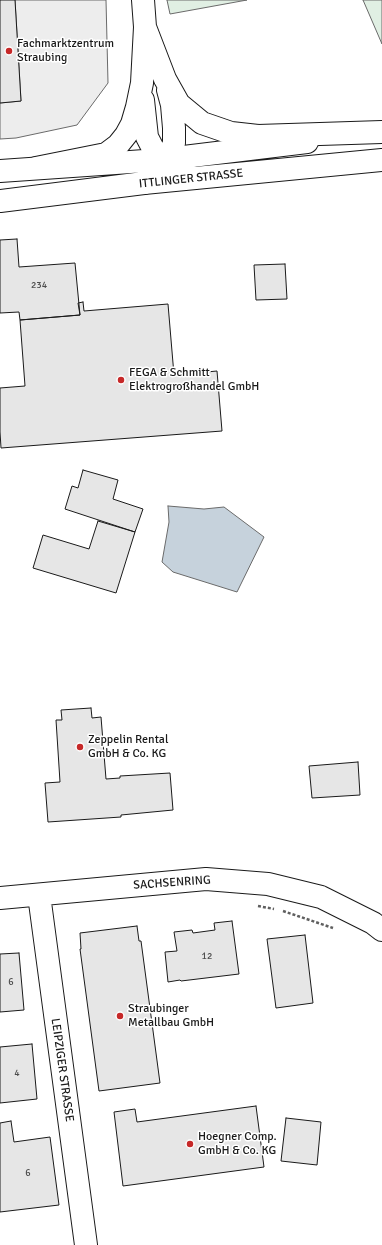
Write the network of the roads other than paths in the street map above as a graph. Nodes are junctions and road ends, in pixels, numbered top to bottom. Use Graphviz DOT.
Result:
graph roads {
  1 [pos="143,0"];
  2 [pos="145,27"];
  3 [pos="165,79"];
  4 [pos="142,83"];
  5 [pos="382,132"];
  6 [pos="382,160"];
  7 [pos="164,161"];
  8 [pos="36,168"];
  9 [pos="0,172"];
  10 [pos="194,178"];
  11 [pos="144,183"];
  12 [pos="0,201"];
  13 [pos="39,895"];
  14 [pos="0,898"];
  15 [pos="382,930"];
  16 [pos="86,1245"];
  1 -- 2 [label="main road"];
  2 -- 3 [label="main road"];
  2 -- 4 [label="main road"];
  3 -- 5 [label="main road"];
  3 -- 7 [label="main road"];
  4 -- 7 [label="main road"];
  4 -- 8 [label="main road"];
  5 -- 7 [label="main road, ITTLINGER STRASSE"];
  6 -- 10 [label="main road, ITTLINGER STRASSE"];
  7 -- 8 [label="main road, ITTLINGER STRASSE"];
  7 -- 10 [label="main road"];
  7 -- 11 [label="main road"];
  8 -- 9 [label="main road, ITTLINGER STRASSE"];
  10 -- 11 [label="main road, ITTLINGER STRASSE"];
  11 -- 12 [label="main road, ITTLINGER STRASSE"];
  13 -- 14 [label="main road, SACHSENRING"];
  13 -- 15 [label="main road, SACHSENRING"];
  13 -- 16 [label="main road, LEIPZIGER STRASSE"];
}
